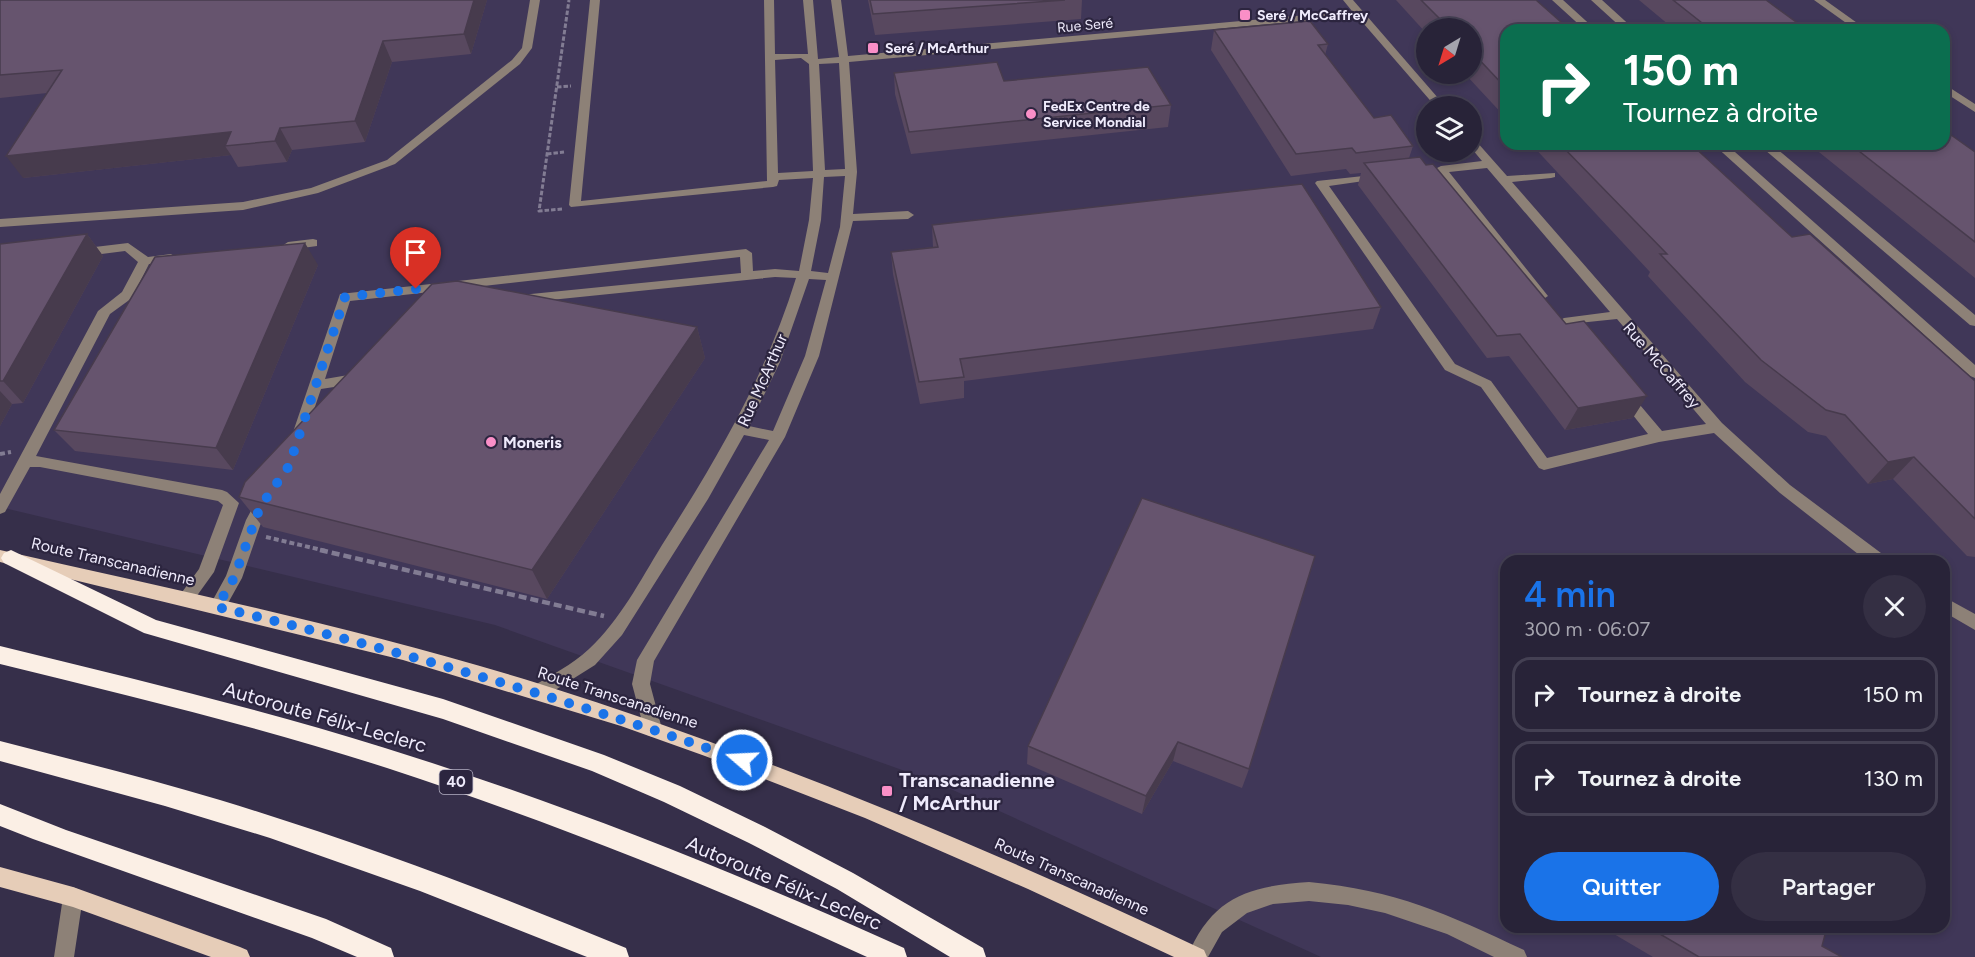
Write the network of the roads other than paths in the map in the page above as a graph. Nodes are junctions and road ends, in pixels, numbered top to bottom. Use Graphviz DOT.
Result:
graph roads {
  1 [pos="535,0"];
  2 [pos="595,0"];
  3 [pos="769,0"];
  4 [pos="808,0"];
  5 [pos="836,0"];
  6 [pos="1348,0"];
  7 [pos="1557,0"];
  8 [pos="1596,0"];
  9 [pos="1819,0"];
  10 [pos="1359,13"];
  11 [pos="1584,24"];
  12 [pos="1623,24"];
  13 [pos="1853,24"];
  14 [pos="770,57"];
  15 [pos="844,60"];
  16 [pos="813,62"];
  17 [pos="1950,91"];
  18 [pos="1431,96"];
  19 [pos="1975,109"];
  20 [pos="1726,150"];
  21 [pos="1771,150"];
  22 [pos="1482,155"];
  23 [pos="1490,164"];
  24 [pos="851,172"];
  25 [pos="819,173"];
  26 [pos="1397,174"];
  27 [pos="1551,175"];
  28 [pos="773,177"];
  29 [pos="1503,180"];
  30 [pos="908,214"];
  31 [pos="846,218"];
  32 [pos="0,223"];
  33 [pos="313,243"];
  34 [pos="280,246"];
  35 [pos="70,254"];
  36 [pos="190,256"];
  37 [pos="145,261"];
  38 [pos="802,275"];
  39 [pos="747,276"];
  40 [pos="834,277"];
  41 [pos="505,301"];
  42 [pos="1618,315"];
  43 [pos="1975,322"];
  44 [pos="373,371"];
  45 [pos="1975,373"];
  46 [pos="1615,384"];
  47 [pos="315,385"];
  48 [pos="1717,427"];
  49 [pos="740,429"];
  50 [pos="778,437"];
  51 [pos="1659,438"];
  52 [pos="292,457"];
  53 [pos="25,462"];
  54 [pos="272,488"];
  55 [pos="0,508"];
  56 [pos="1871,555"];
  57 [pos="6,557"];
  58 [pos="185,599"];
  59 [pos="217,607"];
  60 [pos="1950,608"];
  61 [pos="1975,623"];
  62 [pos="0,656"];
  63 [pos="538,692"];
  64 [pos="653,729"];
  65 [pos="0,751"];
  66 [pos="0,815"];
  67 [pos="0,877"];
  68 [pos="73,897"];
  69 [pos="64,957"];
  70 [pos="240,957"];
  71 [pos="382,957"];
  72 [pos="617,957"];
  73 [pos="895,957"];
  74 [pos="974,957"];
  75 [pos="1197,957"];
  76 [pos="1517,957"];
  1 -- 32 [label="street"];
  2 -- 28 [label="street"];
  3 -- 14 [label="street"];
  4 -- 16 [label="street, Rue McArthur"];
  5 -- 15 [label="street"];
  6 -- 10 [label="street"];
  7 -- 11 [label="street"];
  8 -- 12 [label="street"];
  9 -- 13 [label="street"];
  10 -- 15 [label="street, Rue Seré"];
  10 -- 18 [label="street"];
  14 -- 16 [label="street, Rue Seré"];
  14 -- 28 [label="street"];
  15 -- 16 [label="street, Rue Seré"];
  15 -- 24 [label="street"];
  16 -- 25 [label="street, Rue McArthur"];
  17 -- 19 [label="street"];
  20 -- 45 [label="street"];
  21 -- 43 [label="street"];
  22 -- 23 [label="street, Rue McCaffrey"];
  23 -- 29 [label="street, Rue McCaffrey"];
  23 -- 42 [label="street"];
  24 -- 25 [label="street"];
  24 -- 31 [label="street"];
  25 -- 28 [label="street"];
  25 -- 38 [label="street, Rue McArthur"];
  26 -- 51 [label="street"];
  27 -- 29 [label="street"];
  29 -- 42 [label="street, Rue McCaffrey"];
  30 -- 31 [label="street"];
  31 -- 40 [label="street"];
  33 -- 34 [label="street"];
  35 -- 37 [label="street"];
  36 -- 37 [label="street"];
  37 -- 53 [label="street"];
  38 -- 39 [label="street"];
  38 -- 40 [label="street"];
  38 -- 49 [label="street, Rue McArthur"];
  39 -- 41 [label="street"];
  39 -- 47 [label="street"];
  40 -- 50 [label="street"];
  42 -- 48 [label="street, Rue McCaffrey"];
  44 -- 47 [label="street"];
  46 -- 51 [label="street"];
  47 -- 52 [label="street"];
  48 -- 51 [label="street"];
  48 -- 56 [label="street, Rue McCaffrey"];
  49 -- 50 [label="street"];
  49 -- 63 [label="street, Rue McArthur"];
  50 -- 64 [label="street"];
  53 -- 55 [label="street"];
  53 -- 58 [label="street"];
  54 -- 59 [label="street"];
  57 -- 58 [label="main road, Route Transcanadienne"];
  57 -- 74 [label="highway"];
  58 -- 59 [label="main road, Route Transcanadienne"];
  59 -- 63 [label="main road, Route Transcanadienne"];
  60 -- 61 [label="street"];
  62 -- 73 [label="highway, Autoroute Félix-Leclerc / 40"];
  63 -- 64 [label="main road, Route Transcanadienne"];
  64 -- 75 [label="main road, Route Transcanadienne"];
  65 -- 72 [label="highway"];
  66 -- 71 [label="highway"];
  67 -- 68 [label="main road"];
  68 -- 69 [label="street"];
  68 -- 70 [label="main road"];
  75 -- 76 [label="street"];
}
